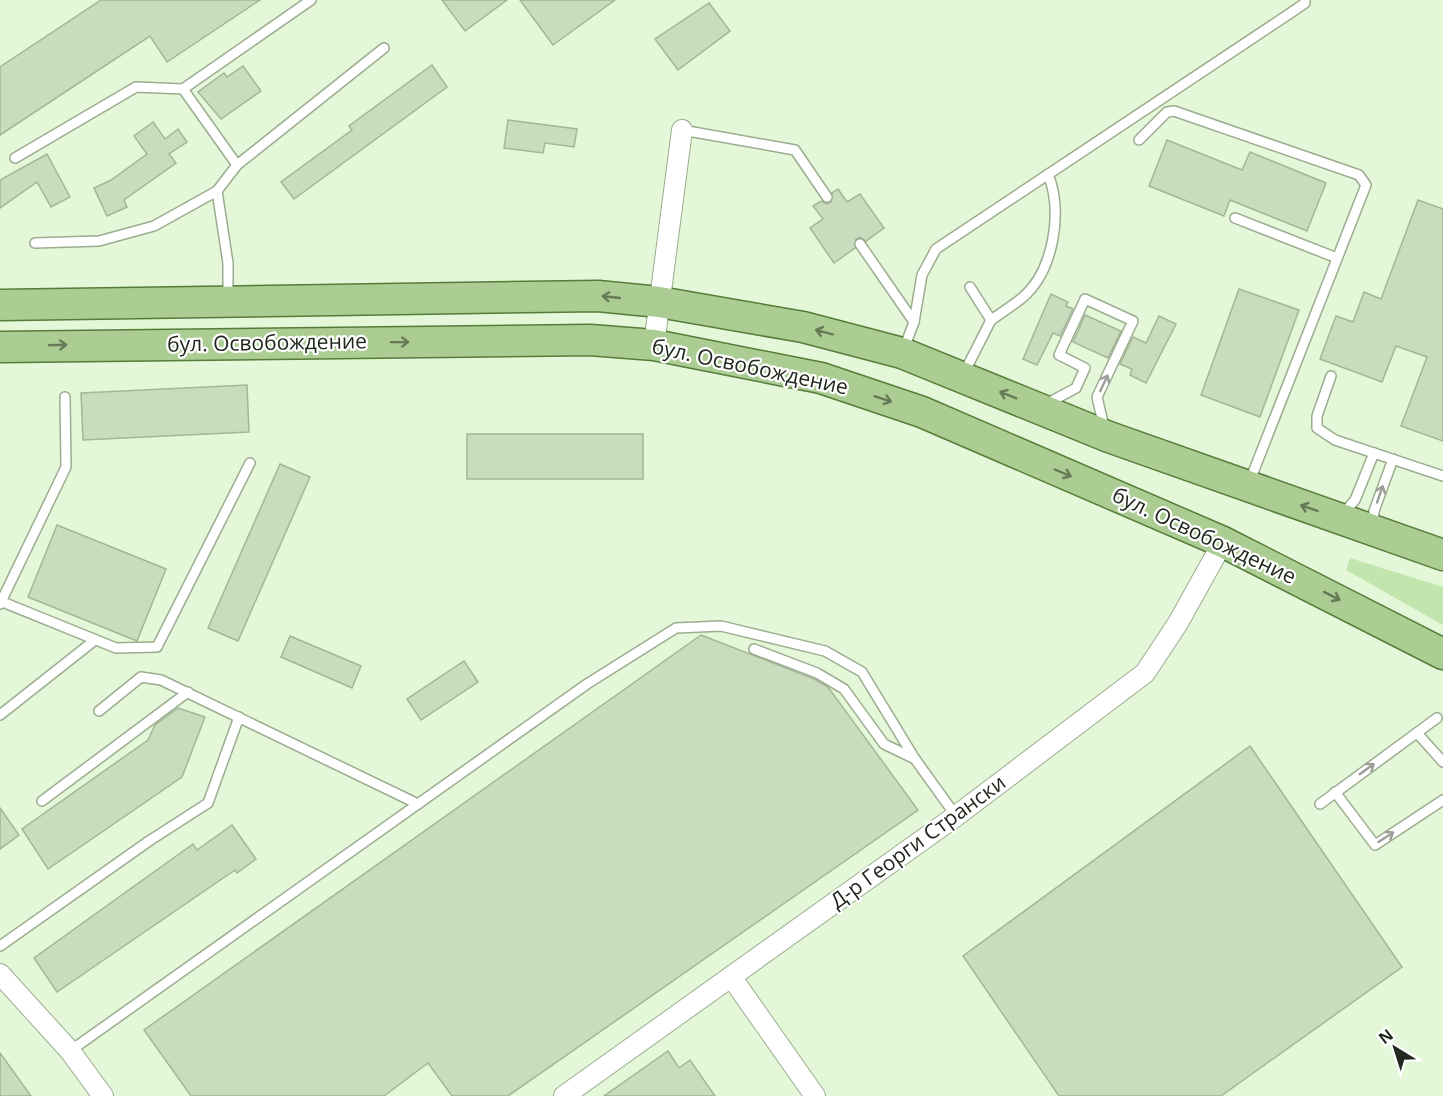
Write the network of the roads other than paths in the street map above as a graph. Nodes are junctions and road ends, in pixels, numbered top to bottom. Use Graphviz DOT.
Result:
graph roads {
  1 [pos="311,0"];
  2 [pos="1305,0"];
  3 [pos="384,48"];
  4 [pos="183,89"];
  5 [pos="682,130"];
  6 [pos="1139,140"];
  7 [pos="15,158"];
  8 [pos="237,165"];
  9 [pos="1048,174"];
  10 [pos="217,191"];
  11 [pos="827,196"];
  12 [pos="1234,218"];
  13 [pos="35,243"];
  14 [pos="860,244"];
  15 [pos="1337,258"];
  16 [pos="970,287"];
  17 [pos="228,300"];
  18 [pos="660,302"];
  19 [pos="0,305"];
  20 [pos="991,320"];
  21 [pos="914,322"];
  22 [pos="654,345"];
  23 [pos="0,347"];
  24 [pos="902,353"];
  25 [pos="1331,376"];
  26 [pos="962,377"];
  27 [pos="65,397"];
  28 [pos="1037,407"];
  29 [pos="1109,437"];
  30 [pos="1374,453"];
  31 [pos="1393,459"];
  32 [pos="250,463"];
  33 [pos="1443,476"];
  34 [pos="1248,486"];
  35 [pos="1338,518"];
  36 [pos="1373,531"];
  37 [pos="1224,542"];
  38 [pos="1443,555"];
  39 [pos="1,603"];
  40 [pos="95,640"];
  41 [pos="754,650"];
  42 [pos="1443,654"];
  43 [pos="188,692"];
  44 [pos="99,711"];
  45 [pos="0,715"];
  46 [pos="239,717"];
  47 [pos="1437,718"];
  48 [pos="1417,733"];
  49 [pos="915,759"];
  50 [pos="1443,762"];
  51 [pos="1335,792"];
  52 [pos="1443,800"];
  53 [pos="42,801"];
  54 [pos="418,804"];
  55 [pos="1320,804"];
  56 [pos="956,816"];
  57 [pos="0,946"];
  58 [pos="0,974"];
  59 [pos="732,978"];
  60 [pos="70,1051"];
  61 [pos="103,1096"];
  62 [pos="564,1096"];
  63 [pos="815,1096"];
  1 -- 4 [label="lane"];
  2 -- 9 [label="lane"];
  3 -- 8 [label="lane"];
  4 -- 7 [label="lane"];
  4 -- 8 [label="lane"];
  5 -- 11 [label="lane"];
  5 -- 18 [label="street"];
  6 -- 15 [label="lane"];
  8 -- 10 [label="lane"];
  9 -- 20 [label="lane"];
  9 -- 21 [label="lane"];
  10 -- 13 [label="lane"];
  10 -- 17 [label="lane"];
  12 -- 15 [label="lane"];
  14 -- 21 [label="lane"];
  15 -- 34 [label="lane"];
  16 -- 20 [label="lane"];
  18 -- 17 [label="main road, бул. Освобождение, one-way"];
  17 -- 19 [label="main road, бул. Освобождение"];
  18 -- 22 [label="street"];
  24 -- 18 [label="main road, бул. Освобождение, one-way"];
  20 -- 26 [label="lane"];
  21 -- 24 [label="lane"];
  23 -- 22 [label="main road, бул. Освобождение, one-way"];
  22 -- 37 [label="main road, бул. Освобождение, one-way"];
  24 -- 26 [label="main road, бул. Освобождение"];
  25 -- 30 [label="lane"];
  28 -- 26 [label="main road, бул. Освобождение, one-way"];
  27 -- 39 [label="lane"];
  28 -- 29 [label="main road, бул. Освобождение"];
  29 -- 28 [label="lane, one-way"];
  29 -- 34 [label="main road, бул. Освобождение"];
  30 -- 31 [label="lane"];
  30 -- 35 [label="lane"];
  31 -- 33 [label="lane"];
  36 -- 31 [label="lane, one-way"];
  32 -- 40 [label="lane"];
  35 -- 34 [label="main road, бул. Освобождение, one-way"];
  35 -- 36 [label="main road, бул. Освобождение"];
  36 -- 38 [label="main road, бул. Освобождение"];
  37 -- 42 [label="main road, бул. Освобождение, one-way"];
  37 -- 56 [label="street, Д-р Георги Странски"];
  39 -- 40 [label="lane"];
  40 -- 45 [label="lane"];
  41 -- 49 [label="lane"];
  43 -- 44 [label="lane"];
  43 -- 46 [label="lane"];
  43 -- 53 [label="lane"];
  46 -- 54 [label="lane"];
  46 -- 57 [label="lane"];
  47 -- 48 [label="lane"];
  48 -- 50 [label="lane"];
  51 -- 48 [label="lane, one-way"];
  49 -- 54 [label="lane"];
  49 -- 56 [label="lane"];
  51 -- 52 [label="lane, one-way"];
  51 -- 55 [label="lane"];
  54 -- 60 [label="lane"];
  56 -- 59 [label="street, Д-р Георги Странски"];
  58 -- 60 [label="street"];
  59 -- 62 [label="street, Д-р Георги Странски"];
  59 -- 63 [label="street"];
  60 -- 61 [label="street"];
}
